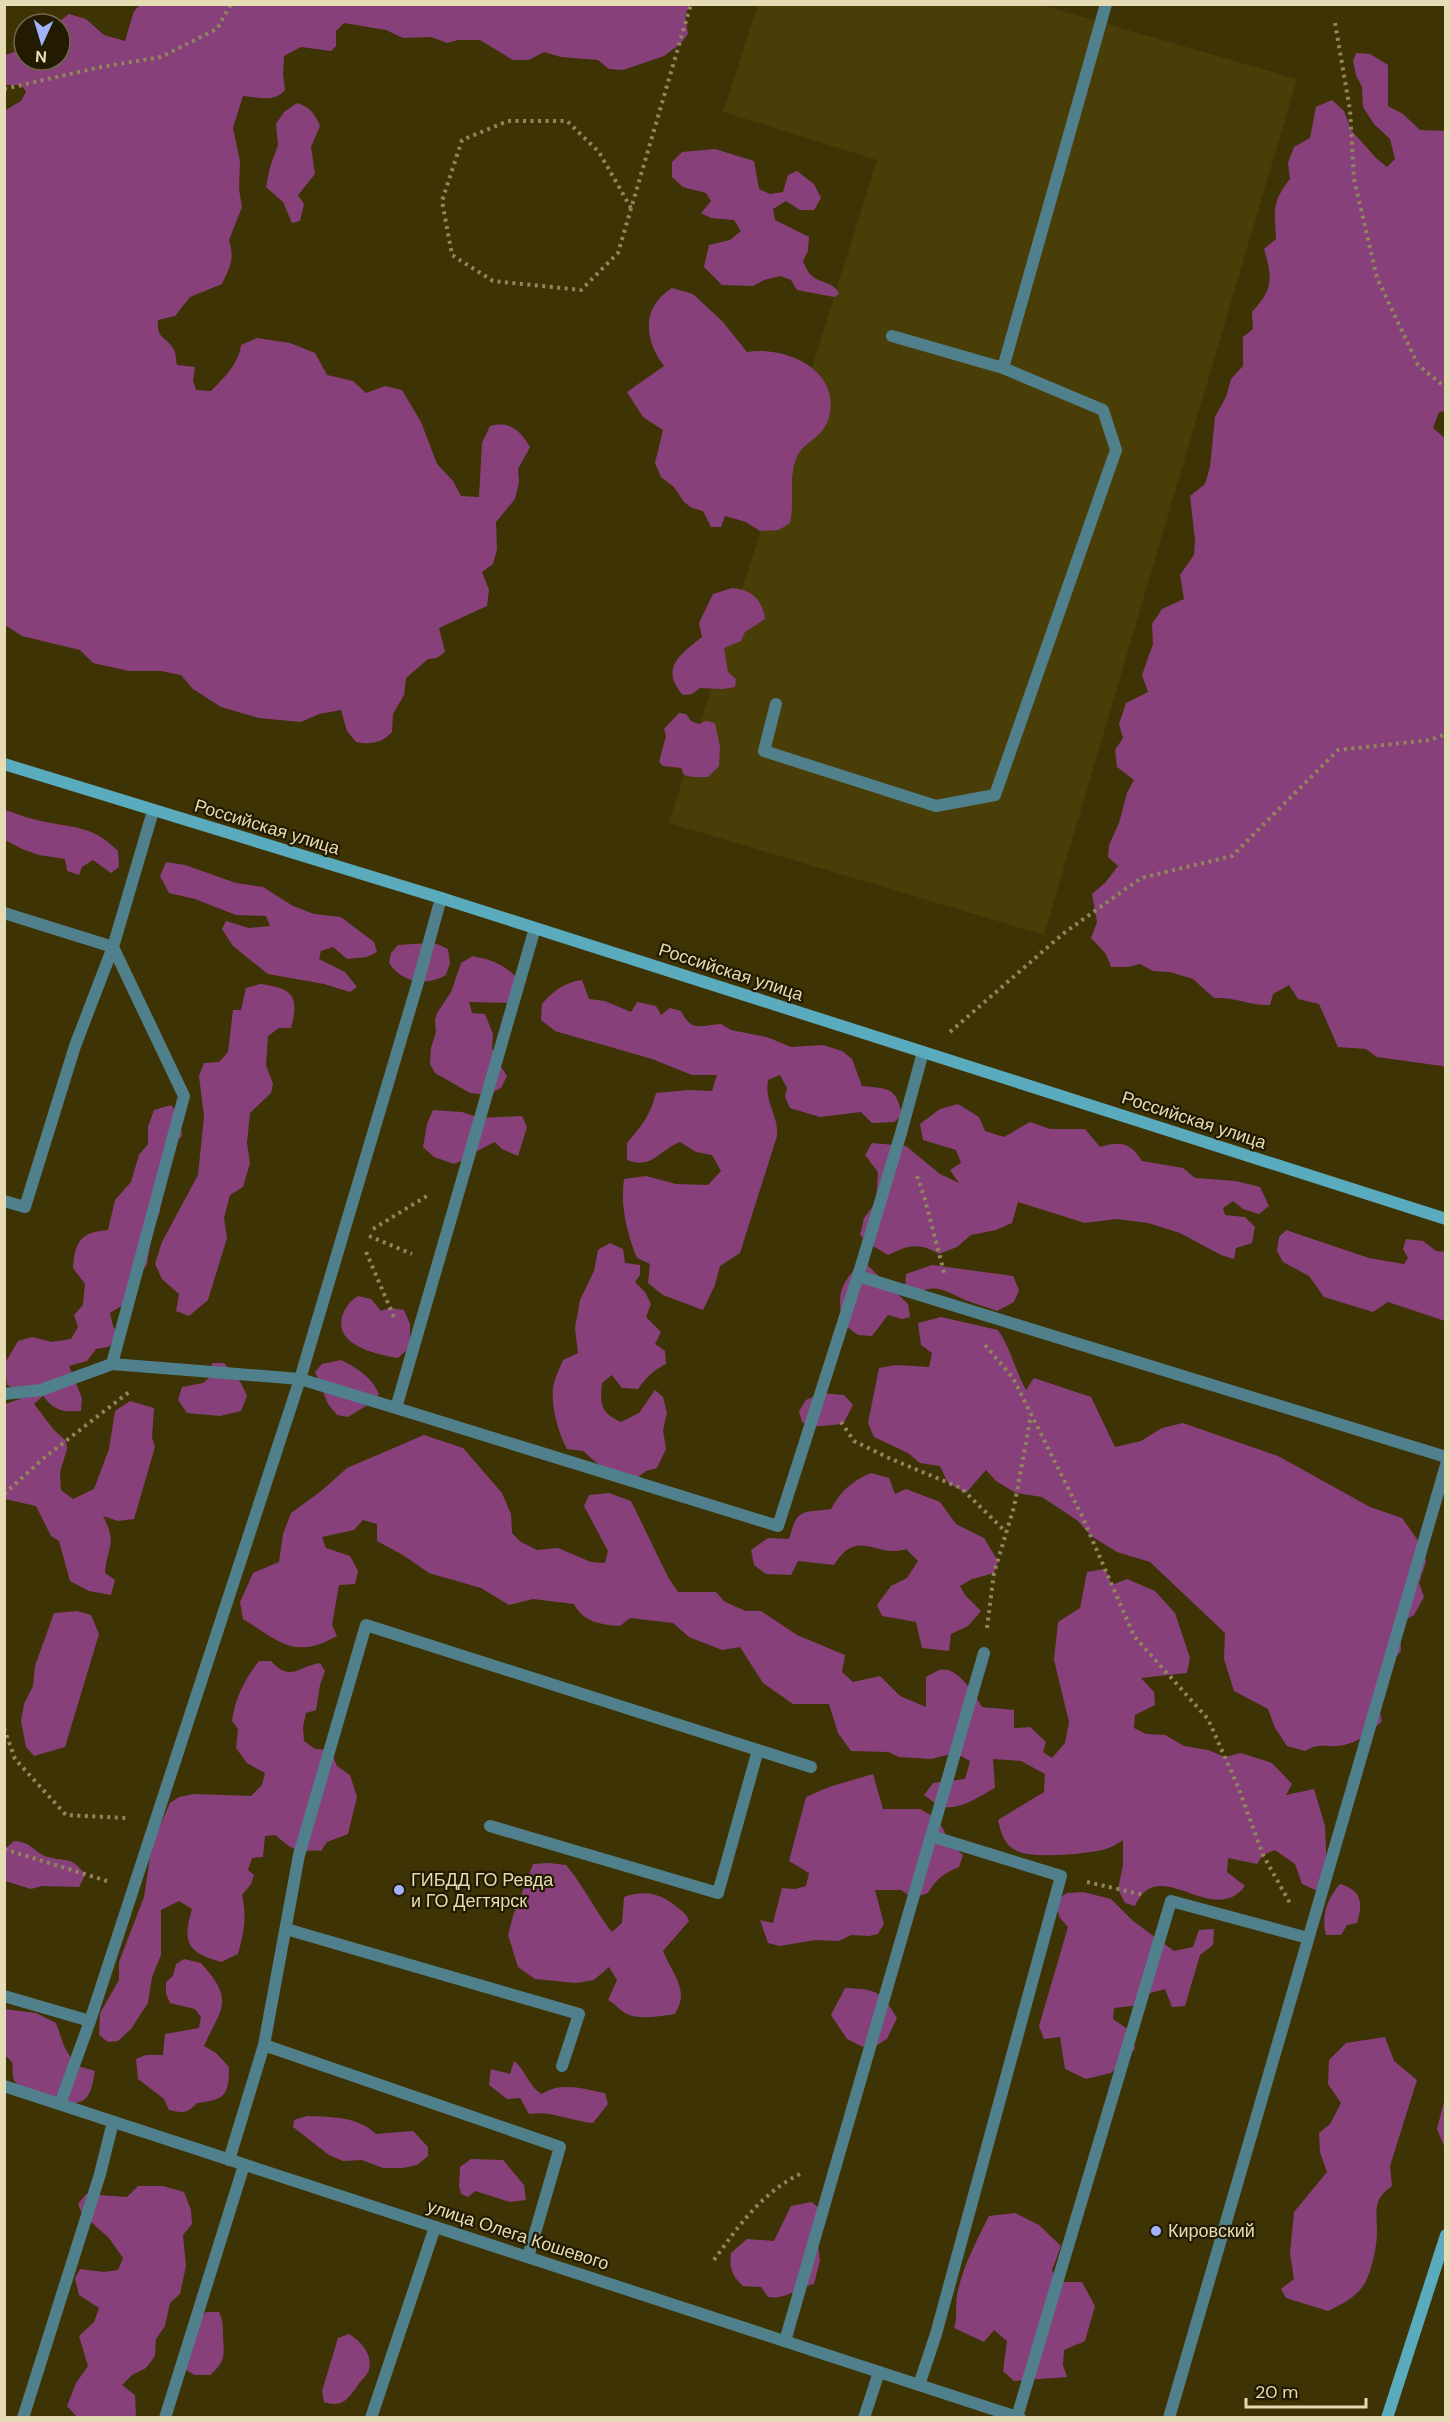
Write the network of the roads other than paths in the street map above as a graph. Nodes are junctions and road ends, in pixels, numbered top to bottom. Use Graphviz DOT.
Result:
graph roads {
  1 [pos="1106,4"];
  2 [pos="892,336"];
  3 [pos="1002,368"];
  4 [pos="776,704"];
  5 [pos="4,764"];
  6 [pos="153,811"];
  7 [pos="441,898"];
  8 [pos="4,913"];
  9 [pos="535,928"];
  10 [pos="113,947"];
  11 [pos="923,1052"];
  12 [pos="4,1201"];
  13 [pos="1446,1219"];
  14 [pos="858,1276"];
  15 [pos="112,1364"];
  16 [pos="300,1379"];
  17 [pos="4,1394"];
  18 [pos="396,1408"];
  19 [pos="1446,1456"];
  20 [pos="1446,1466"];
  21 [pos="984,1653"];
  22 [pos="758,1750"];
  23 [pos="811,1767"];
  24 [pos="490,1826"];
  25 [pos="931,1836"];
  26 [pos="286,1929"];
  27 [pos="1308,1938"];
  28 [pos="4,1996"];
  29 [pos="90,2021"];
  30 [pos="264,2045"];
  31 [pos="562,2066"];
  32 [pos="4,2086"];
  33 [pos="60,2104"];
  34 [pos="114,2122"];
  35 [pos="229,2160"];
  36 [pos="244,2165"];
  37 [pos="435,2227"];
  38 [pos="1446,2235"];
  39 [pos="528,2258"];
  40 [pos="785,2341"];
  41 [pos="879,2372"];
  42 [pos="919,2385"];
  43 [pos="1019,2417"];
  44 [pos="23,2418"];
  45 [pos="165,2418"];
  46 [pos="371,2418"];
  47 [pos="864,2418"];
  48 [pos="1169,2418"];
  49 [pos="1387,2418"];
  1 -- 3 [label="street"];
  2 -- 3 [label="street"];
  3 -- 4 [label="street"];
  5 -- 6 [label="main road, Российская улица"];
  6 -- 7 [label="main road, Российская улица"];
  6 -- 10 [label="street"];
  7 -- 9 [label="main road, Российская улица"];
  7 -- 16 [label="street"];
  8 -- 10 [label="street"];
  9 -- 11 [label="main road, Российская улица"];
  9 -- 18 [label="street"];
  10 -- 12 [label="street"];
  10 -- 15 [label="street"];
  11 -- 13 [label="main road, Российская улица"];
  11 -- 14 [label="street"];
  14 -- 18 [label="street"];
  14 -- 19 [label="street"];
  15 -- 16 [label="street"];
  15 -- 17 [label="street"];
  16 -- 18 [label="street"];
  16 -- 29 [label="street"];
  20 -- 27 [label="street"];
  21 -- 25 [label="street"];
  22 -- 23 [label="street"];
  22 -- 24 [label="street"];
  22 -- 26 [label="street"];
  25 -- 40 [label="street"];
  25 -- 42 [label="street"];
  26 -- 30 [label="street"];
  26 -- 31 [label="street"];
  27 -- 43 [label="street"];
  27 -- 48 [label="street"];
  28 -- 29 [label="street"];
  29 -- 33 [label="street"];
  30 -- 35 [label="street"];
  30 -- 39 [label="street"];
  32 -- 33 [label="street, улица Олега Кошевого"];
  33 -- 34 [label="street, улица Олега Кошевого"];
  34 -- 35 [label="street, улица Олега Кошевого"];
  34 -- 44 [label="street"];
  35 -- 36 [label="street, улица Олега Кошевого"];
  36 -- 37 [label="street, улица Олега Кошевого"];
  36 -- 45 [label="street"];
  37 -- 39 [label="street, улица Олега Кошевого"];
  37 -- 46 [label="street"];
  38 -- 49 [label="main road"];
  39 -- 40 [label="street, улица Олега Кошевого"];
  40 -- 41 [label="street, улица Олега Кошевого"];
  41 -- 42 [label="street, улица Олега Кошевого"];
  41 -- 47 [label="street"];
  42 -- 43 [label="street, улица Олега Кошевого"];
}
